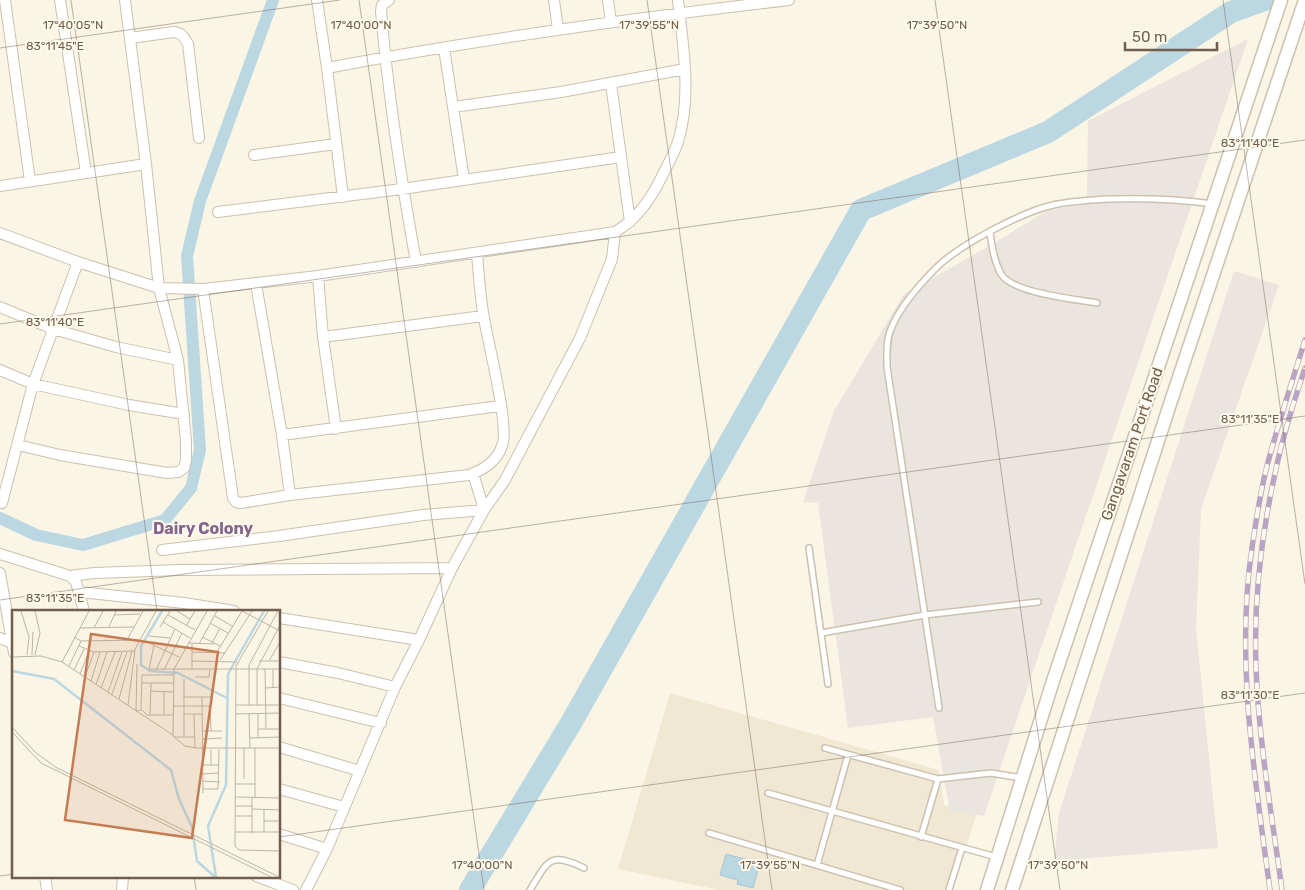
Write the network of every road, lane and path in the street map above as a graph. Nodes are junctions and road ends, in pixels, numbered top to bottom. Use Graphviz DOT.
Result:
graph roads {
  1 [pos="5,0"];
  2 [pos="60,0"];
  3 [pos="124,0"];
  4 [pos="317,0"];
  5 [pos="389,0"];
  6 [pos="554,0"];
  7 [pos="608,0"];
  8 [pos="678,0"];
  9 [pos="789,0"];
  10 [pos="1281,0"];
  11 [pos="1305,0"];
  12 [pos="3,10"];
  13 [pos="680,12"];
  14 [pos="611,22"];
  15 [pos="558,30"];
  16 [pos="130,38"];
  17 [pos="444,48"];
  18 [pos="385,57"];
  19 [pos="327,68"];
  20 [pos="685,69"];
  21 [pos="611,84"];
  22 [pos="453,107"];
  23 [pos="200,138"];
  24 [pos="336,144"];
  25 [pos="254,155"];
  26 [pos="621,156"];
  27 [pos="146,164"];
  28 [pos="86,173"];
  29 [pos="464,179"];
  30 [pos="30,181"];
  31 [pos="0,186"];
  32 [pos="402,189"];
  33 [pos="342,197"];
  34 [pos="1212,204"];
  35 [pos="218,212"];
  36 [pos="630,222"];
  37 [pos="0,232"];
  38 [pos="615,232"];
  39 [pos="990,232"];
  40 [pos="477,254"];
  41 [pos="78,262"];
  42 [pos="416,262"];
  43 [pos="318,276"];
  44 [pos="256,284"];
  45 [pos="159,288"];
  46 [pos="203,289"];
  47 [pos="1097,303"];
  48 [pos="0,307"];
  49 [pos="483,316"];
  50 [pos="53,329"];
  51 [pos="323,337"];
  52 [pos="178,360"];
  53 [pos="0,370"];
  54 [pos="33,384"];
  55 [pos="500,406"];
  56 [pos="184,414"];
  57 [pos="336,429"];
  58 [pos="282,435"];
  59 [pos="18,445"];
  60 [pos="473,474"];
  61 [pos="290,496"];
  62 [pos="2,503"];
  63 [pos="484,510"];
  64 [pos="809,548"];
  65 [pos="162,550"];
  66 [pos="0,554"];
  67 [pos="452,568"];
  68 [pos="0,573"];
  69 [pos="70,576"];
  70 [pos="80,592"];
  71 [pos="1038,602"];
  72 [pos="84,610"];
  73 [pos="228,610"];
  74 [pos="925,615"];
  75 [pos="280,618"];
  76 [pos="821,633"];
  77 [pos="0,638"];
  78 [pos="419,640"];
  79 [pos="12,642"];
  80 [pos="12,647"];
  81 [pos="280,662"];
  82 [pos="828,684"];
  83 [pos="395,686"];
  84 [pos="280,698"];
  85 [pos="939,708"];
  86 [pos="381,722"];
  87 [pos="280,747"];
  88 [pos="824,748"];
  89 [pos="848,755"];
  90 [pos="360,771"];
  91 [pos="1022,778"];
  92 [pos="938,779"];
  93 [pos="280,789"];
  94 [pos="768,793"];
  95 [pos="344,807"];
  96 [pos="832,812"];
  97 [pos="709,833"];
  98 [pos="280,834"];
  99 [pos="921,837"];
  100 [pos="962,848"];
  101 [pos="327,849"];
  102 [pos="997,857"];
  103 [pos="817,865"];
  104 [pos="584,868"];
  105 [pos="261,878"];
  106 [pos="293,890"];
  107 [pos="306,890"];
  108 [pos="530,890"];
  109 [pos="900,890"];
  110 [pos="949,890"];
  111 [pos="987,890"];
  112 [pos="1012,890"];
  1 -- 12 [label="street"];
  2 -- 28 [label="street"];
  3 -- 16 [label="street"];
  4 -- 19 [label="street"];
  5 -- 18 [label="street"];
  6 -- 15 [label="street"];
  7 -- 14 [label="street"];
  8 -- 13 [label="street"];
  9 -- 13 [label="street"];
  10 -- 34 [label="street, Gangavaram Port Road"];
  11 -- 112 [label="street, Gangavaram Port Road"];
  12 -- 30 [label="street"];
  13 -- 14 [label="street"];
  13 -- 20 [label="street"];
  14 -- 15 [label="street"];
  15 -- 17 [label="street"];
  16 -- 23 [label="street"];
  16 -- 27 [label="street"];
  17 -- 18 [label="street"];
  17 -- 22 [label="street"];
  18 -- 19 [label="street"];
  18 -- 32 [label="street"];
  19 -- 24 [label="street"];
  20 -- 21 [label="street"];
  20 -- 36 [label="street"];
  21 -- 22 [label="street"];
  21 -- 26 [label="street"];
  22 -- 29 [label="street"];
  24 -- 25 [label="street"];
  24 -- 33 [label="street"];
  26 -- 29 [label="street"];
  26 -- 36 [label="street"];
  27 -- 28 [label="street"];
  27 -- 45 [label="street"];
  28 -- 30 [label="street"];
  29 -- 32 [label="street"];
  30 -- 31 [label="street"];
  32 -- 33 [label="street"];
  32 -- 42 [label="street"];
  33 -- 35 [label="street"];
  34 -- 39 [label="lane"];
  34 -- 91 [label="street, Gangavaram Port Road"];
  36 -- 38 [label="street"];
  37 -- 41 [label="street"];
  38 -- 40 [label="street"];
  38 -- 63 [label="street"];
  39 -- 47 [label="lane"];
  39 -- 74 [label="lane"];
  40 -- 42 [label="street"];
  40 -- 49 [label="street"];
  41 -- 45 [label="street"];
  41 -- 50 [label="street"];
  42 -- 43 [label="street"];
  43 -- 44 [label="street"];
  43 -- 51 [label="street"];
  44 -- 46 [label="street"];
  44 -- 58 [label="street"];
  45 -- 46 [label="street"];
  45 -- 52 [label="street"];
  46 -- 61 [label="street"];
  48 -- 50 [label="street"];
  49 -- 51 [label="street"];
  49 -- 55 [label="street"];
  50 -- 52 [label="street"];
  50 -- 54 [label="street"];
  51 -- 57 [label="street"];
  52 -- 56 [label="street"];
  53 -- 54 [label="street"];
  54 -- 56 [label="street"];
  54 -- 59 [label="street"];
  55 -- 57 [label="street"];
  55 -- 60 [label="street"];
  56 -- 59 [label="street"];
  57 -- 58 [label="street"];
  58 -- 61 [label="street"];
  59 -- 62 [label="street"];
  60 -- 61 [label="street"];
  60 -- 63 [label="street"];
  63 -- 65 [label="street"];
  63 -- 67 [label="street"];
  64 -- 76 [label="lane"];
  66 -- 69 [label="street"];
  67 -- 69 [label="street"];
  67 -- 78 [label="street"];
  68 -- 79 [label="street"];
  69 -- 70 [label="street"];
  70 -- 72 [label="street"];
  70 -- 73 [label="street"];
  71 -- 74 [label="lane"];
  74 -- 76 [label="lane"];
  74 -- 85 [label="lane"];
  75 -- 78 [label="street"];
  76 -- 82 [label="lane"];
  77 -- 80 [label="street"];
  78 -- 83 [label="street"];
  81 -- 83 [label="street"];
  83 -- 86 [label="street"];
  84 -- 86 [label="street"];
  86 -- 90 [label="street"];
  87 -- 90 [label="street"];
  88 -- 89 [label="lane"];
  89 -- 92 [label="lane"];
  89 -- 96 [label="lane"];
  90 -- 95 [label="street"];
  91 -- 92 [label="lane"];
  91 -- 102 [label="street, Gangavaram Port Road"];
  92 -- 99 [label="lane"];
  93 -- 95 [label="street"];
  94 -- 96 [label="lane"];
  95 -- 101 [label="street"];
  96 -- 99 [label="lane"];
  96 -- 103 [label="lane"];
  97 -- 103 [label="lane"];
  98 -- 101 [label="street"];
  99 -- 100 [label="lane"];
  100 -- 102 [label="lane"];
  100 -- 110 [label="lane"];
  101 -- 107 [label="street"];
  102 -- 111 [label="street, Gangavaram Port Road"];
  103 -- 109 [label="lane"];
  104 -- 108 [label="lane"];
  105 -- 106 [label="street"];
}
